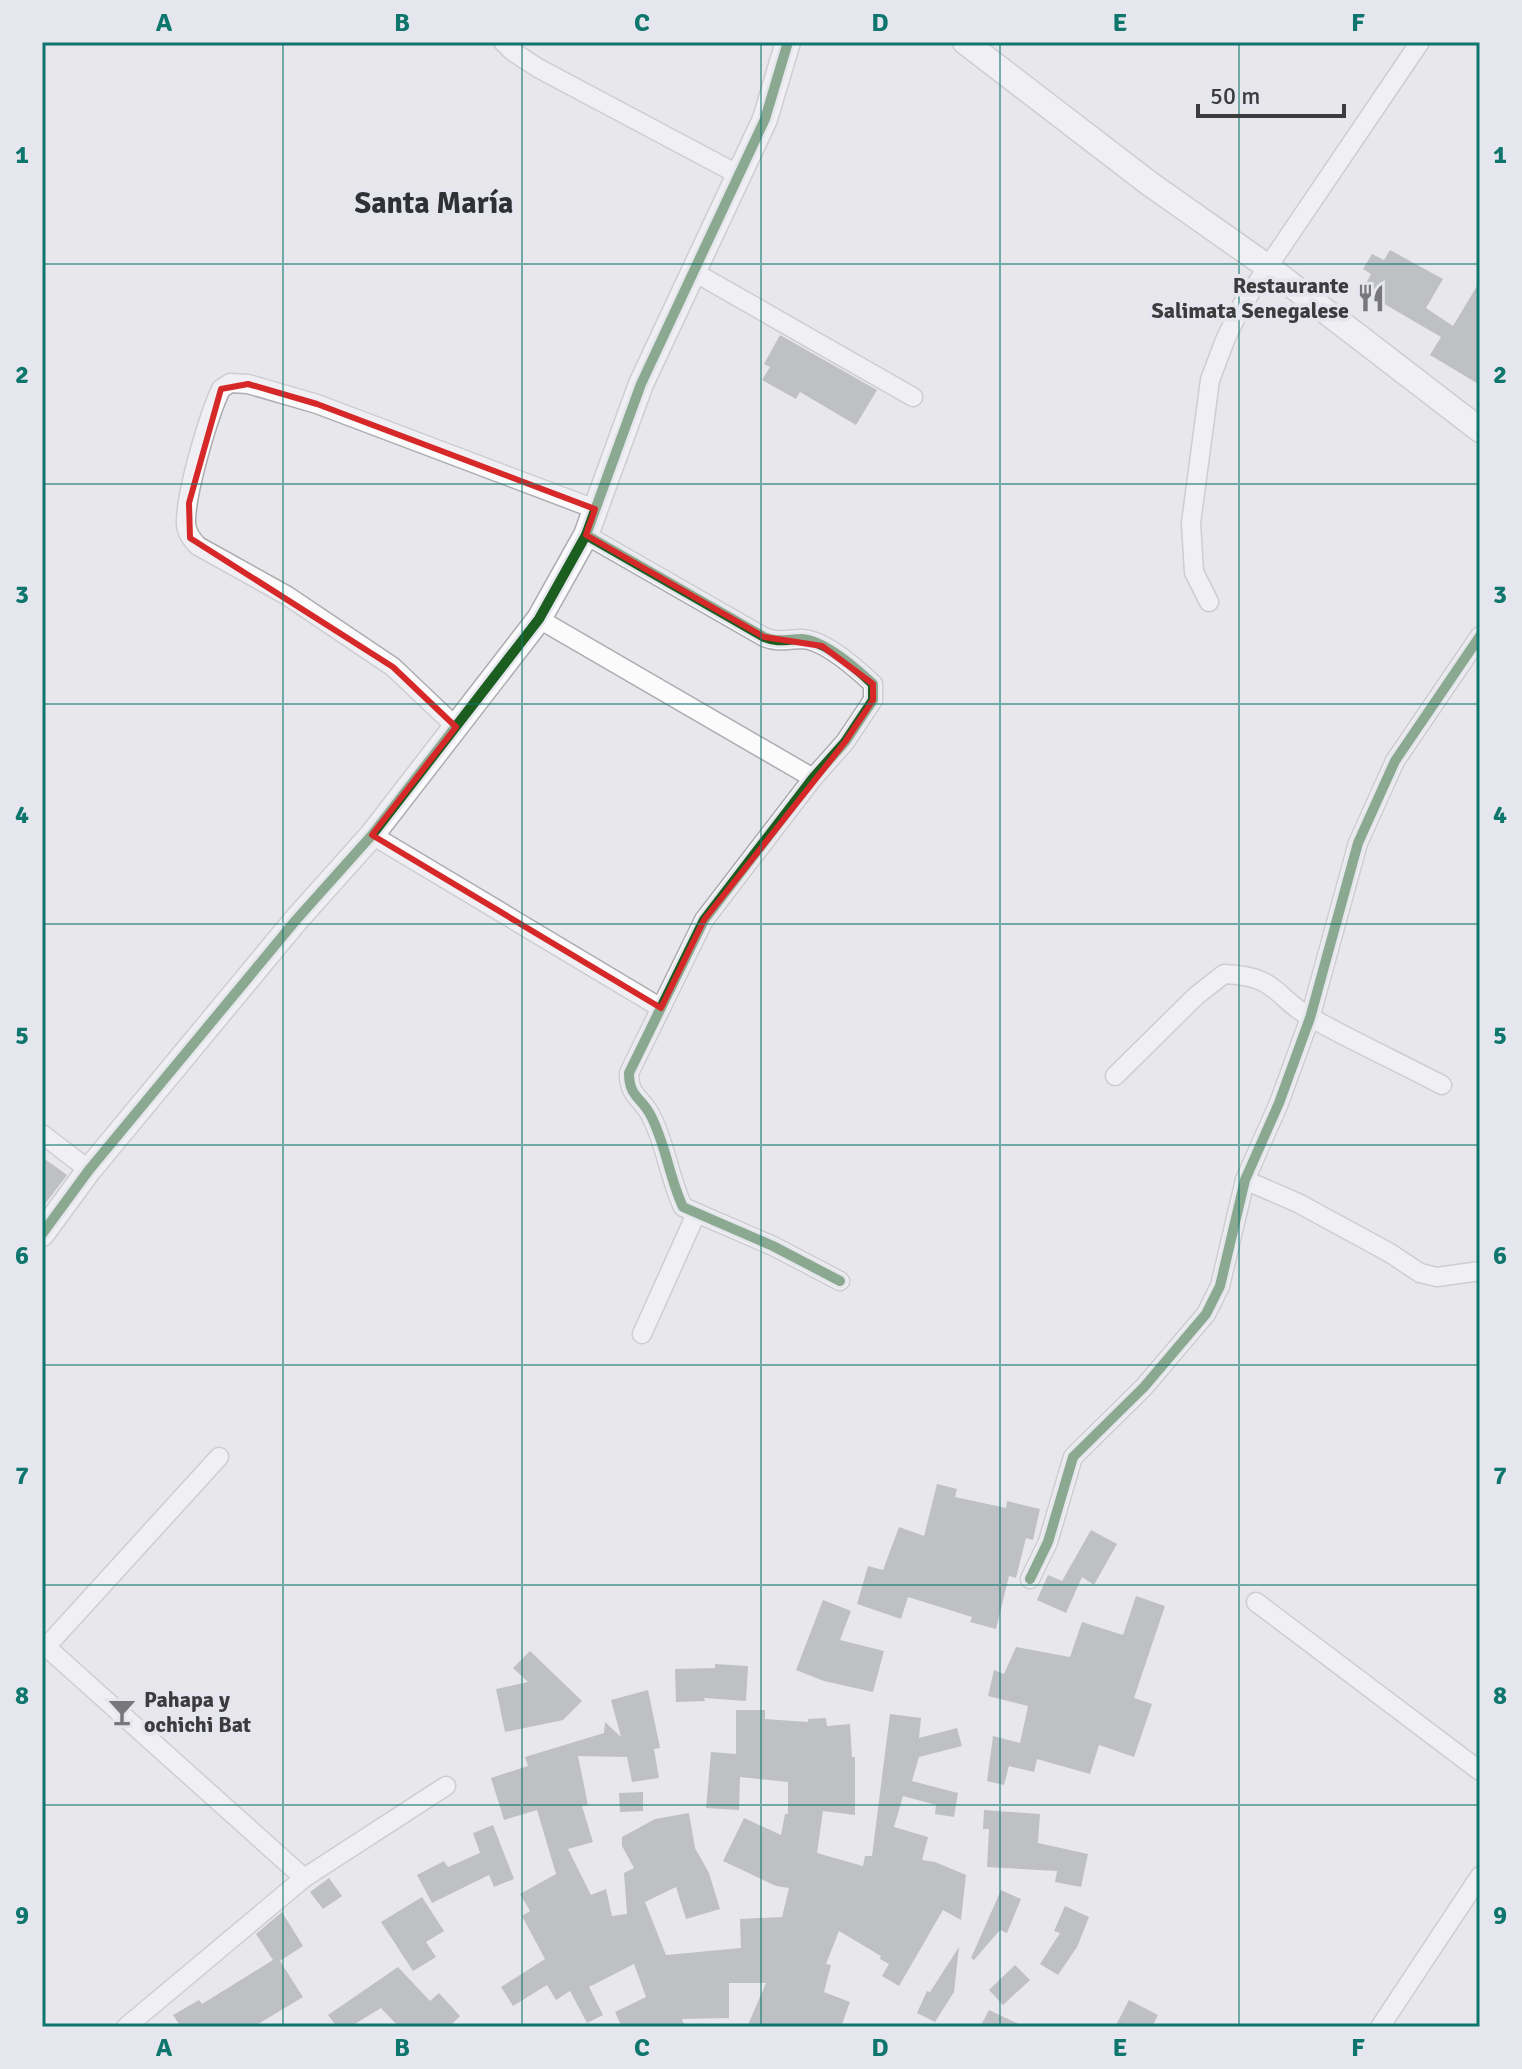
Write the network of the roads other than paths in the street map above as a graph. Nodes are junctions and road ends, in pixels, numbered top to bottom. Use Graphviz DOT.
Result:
graph roads {
  1 [pos="503,42"];
  2 [pos="788,42"];
  3 [pos="965,42"];
  4 [pos="1420,42"];
  5 [pos="741,176"];
  6 [pos="1268,267"];
  7 [pos="694,272"];
  8 [pos="913,397"];
  9 [pos="1480,430"];
  10 [pos="595,509"];
  11 [pos="586,535"];
  12 [pos="1209,602"];
  13 [pos="539,619"];
  14 [pos="1480,636"];
  15 [pos="456,727"];
  16 [pos="813,778"];
  17 [pos="372,835"];
  18 [pos="661,1008"];
  19 [pos="1310,1018"];
  20 [pos="1115,1076"];
  21 [pos="1442,1085"];
  22 [pos="42,1134"];
  23 [pos="89,1170"];
  24 [pos="1245,1180"];
  25 [pos="696,1214"];
  26 [pos="42,1234"];
  27 [pos="1480,1271"];
  28 [pos="840,1281"];
  29 [pos="642,1334"];
  30 [pos="219,1457"];
  31 [pos="1030,1579"];
  32 [pos="1256,1602"];
  33 [pos="44,1645"];
  34 [pos="1480,1771"];
  35 [pos="446,1786"];
  36 [pos="1480,1876"];
  37 [pos="304,1878"];
  38 [pos="126,2027"];
  39 [pos="1380,2027"];
  1 -- 5 [label="street"];
  2 -- 5 [label="street"];
  3 -- 6 [label="street"];
  4 -- 6 [label="street"];
  5 -- 7 [label="street"];
  6 -- 9 [label="street"];
  6 -- 12 [label="street"];
  7 -- 8 [label="street"];
  7 -- 10 [label="street"];
  10 -- 11 [label="street"];
  10 -- 15 [label="street"];
  11 -- 13 [label="street"];
  11 -- 16 [label="street"];
  13 -- 15 [label="street"];
  13 -- 16 [label="street"];
  14 -- 19 [label="street"];
  15 -- 17 [label="street"];
  16 -- 18 [label="street"];
  17 -- 18 [label="street"];
  17 -- 23 [label="street"];
  18 -- 25 [label="street"];
  19 -- 20 [label="street"];
  19 -- 21 [label="street"];
  19 -- 24 [label="street"];
  22 -- 23 [label="street"];
  23 -- 26 [label="street"];
  24 -- 27 [label="street"];
  24 -- 31 [label="street"];
  25 -- 28 [label="street"];
  25 -- 29 [label="street"];
  30 -- 33 [label="street"];
  32 -- 34 [label="street"];
  33 -- 37 [label="street"];
  35 -- 37 [label="street"];
  36 -- 39 [label="street"];
  37 -- 38 [label="street"];
}
